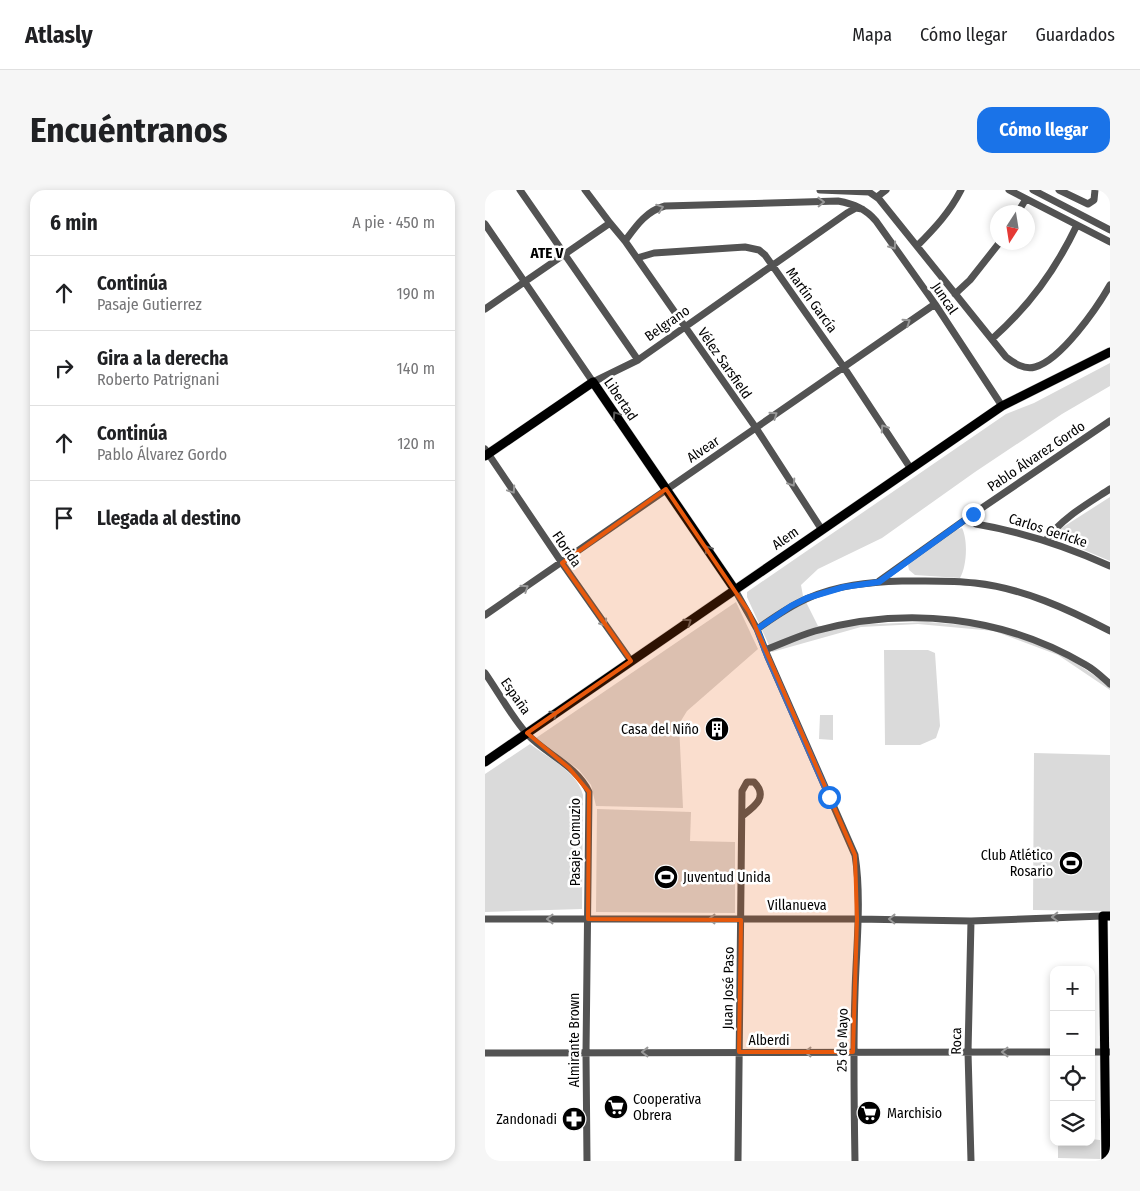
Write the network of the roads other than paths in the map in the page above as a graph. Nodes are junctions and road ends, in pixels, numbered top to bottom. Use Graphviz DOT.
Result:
graph roads {
  1 [pos="520,190"];
  2 [pos="585,190"];
  3 [pos="820,190"];
  4 [pos="886,190"];
  5 [pos="961,190"];
  6 [pos="1009,190"];
  7 [pos="1033,190"];
  8 [pos="1059,190"];
  9 [pos="1095,190"];
  10 [pos="877,198"];
  11 [pos="1026,199"];
  12 [pos="1022,205"];
  13 [pos="862,209"];
  14 [pos="485,224"];
  15 [pos="610,224"];
  16 [pos="1077,226"];
  17 [pos="1110,230"];
  18 [pos="625,241"];
  19 [pos="1110,242"];
  20 [pos="917,246"];
  21 [pos="994,250"];
  22 [pos="566,254"];
  23 [pos="637,258"];
  24 [pos="772,267"];
  25 [pos="525,282"];
  26 [pos="1110,285"];
  27 [pos="955,294"];
  28 [pos="935,304"];
  29 [pos="485,309"];
  30 [pos="685,327"];
  31 [pos="992,339"];
  32 [pos="1110,352"];
  33 [pos="638,360"];
  34 [pos="843,366"];
  35 [pos="593,382"];
  36 [pos="1002,406"];
  37 [pos="1110,420"];
  38 [pos="756,428"];
  39 [pos="486,453"];
  40 [pos="911,468"];
  41 [pos="666,489"];
  42 [pos="1110,489"];
  43 [pos="976,524"];
  44 [pos="822,530"];
  45 [pos="1046,540"];
  46 [pos="562,563"];
  47 [pos="1110,566"];
  48 [pos="879,582"];
  49 [pos="735,590"];
  50 [pos="485,615"];
  51 [pos="757,629"];
  52 [pos="1110,631"];
  53 [pos="765,650"];
  54 [pos="631,661"];
  55 [pos="485,673"];
  56 [pos="1110,684"];
  57 [pos="527,733"];
  58 [pos="485,762"];
  59 [pos="742,816"];
  60 [pos="1107,916"];
  61 [pos="485,919"];
  62 [pos="588,919"];
  63 [pos="857,919"];
  64 [pos="741,920"];
  65 [pos="971,921"];
  66 [pos="586,1052"];
  67 [pos="739,1052"];
  68 [pos="853,1052"];
  69 [pos="968,1052"];
  70 [pos="1050,1052"];
  71 [pos="1095,1052"];
  72 [pos="1108,1052"];
  73 [pos="485,1053"];
  74 [pos="587,1161"];
  75 [pos="738,1161"];
  76 [pos="855,1161"];
  77 [pos="971,1161"];
  78 [pos="1106,1161"];
  1 -- 22 [label="street"];
  2 -- 15 [label="street, Vélez Sarsfield"];
  3 -- 10 [label="street"];
  4 -- 10 [label="street"];
  5 -- 20 [label="street"];
  6 -- 11 [label="street"];
  7 -- 17 [label="street"];
  8 -- 9 [label="street"];
  10 -- 20 [label="street"];
  11 -- 12 [label="street"];
  11 -- 16 [label="street"];
  18 -- 13 [label="street, one-way"];
  13 -- 24 [label="street, Belgrano"];
  13 -- 28 [label="street, Juncal, one-way"];
  14 -- 25 [label="street, Libertad"];
  15 -- 18 [label="street, Vélez Sarsfield"];
  15 -- 22 [label="street"];
  16 -- 19 [label="street"];
  16 -- 31 [label="street"];
  18 -- 23 [label="street, Vélez Sarsfield"];
  20 -- 27 [label="street"];
  21 -- 27 [label="street"];
  22 -- 25 [label="street"];
  22 -- 33 [label="street"];
  23 -- 24 [label="street, Martín García"];
  23 -- 30 [label="street, Vélez Sarsfield"];
  24 -- 30 [label="street, Belgrano"];
  24 -- 34 [label="street, Martín García"];
  25 -- 29 [label="street"];
  25 -- 35 [label="street, Libertad"];
  26 -- 31 [label="street"];
  27 -- 31 [label="street"];
  34 -- 28 [label="street, Alvear, one-way"];
  28 -- 36 [label="street, Juncal"];
  30 -- 33 [label="street, Belgrano"];
  30 -- 38 [label="street, Vélez Sarsfield"];
  32 -- 36 [label="main road, Alem"];
  33 -- 35 [label="street, Belgrano"];
  38 -- 34 [label="street, Alvear, one-way"];
  40 -- 34 [label="street, Martín García, one-way"];
  35 -- 39 [label="main road, Belgrano"];
  41 -- 35 [label="main road, Libertad, one-way"];
  36 -- 40 [label="main road, Alem"];
  37 -- 48 [label="street, Pablo Álvarez Gordo"];
  38 -- 41 [label="street, Alvear"];
  38 -- 44 [label="street, Vélez Sarsfield, one-way"];
  39 -- 46 [label="street, Florida, one-way"];
  40 -- 44 [label="main road, Alem"];
  41 -- 46 [label="street, Alvear"];
  49 -- 41 [label="main road, Libertad, one-way"];
  42 -- 45 [label="street"];
  43 -- 45 [label="street, Carlos Gericke"];
  44 -- 49 [label="main road, Alem"];
  45 -- 47 [label="street, Carlos Gericke"];
  50 -- 46 [label="street, Alvear, one-way"];
  46 -- 54 [label="street, Florida, one-way"];
  48 -- 51 [label="street"];
  48 -- 52 [label="street"];
  49 -- 51 [label="street, 25 de Mayo"];
  54 -- 49 [label="main road, Alem, one-way"];
  51 -- 53 [label="street, 25 de Mayo"];
  53 -- 56 [label="street"];
  53 -- 63 [label="street, 25 de Mayo"];
  57 -- 54 [label="main road, Alem, one-way"];
  55 -- 57 [label="street, España"];
  57 -- 58 [label="main road, Alem"];
  57 -- 62 [label="street, Pasaje Comuzio"];
  59 -- 59 [label="street, Juan José Paso"];
  59 -- 64 [label="street, Juan José Paso"];
  60 -- 65 [label="street, Villanueva, one-way"];
  60 -- 72 [label="main road"];
  62 -- 61 [label="street, Villanueva, one-way"];
  64 -- 62 [label="street, Villanueva, one-way"];
  62 -- 66 [label="street, Almirante Brown"];
  63 -- 64 [label="street, Villanueva"];
  65 -- 63 [label="street, Villanueva, one-way"];
  63 -- 68 [label="street, 25 de Mayo"];
  64 -- 67 [label="street, Juan José Paso"];
  65 -- 69 [label="street, Roca"];
  67 -- 66 [label="street, Alberdi, one-way"];
  66 -- 73 [label="street, Alberdi"];
  66 -- 74 [label="street, Almirante Brown"];
  68 -- 67 [label="street, Alberdi, one-way"];
  67 -- 75 [label="street, Juan José Paso"];
  68 -- 69 [label="street, Alberdi"];
  68 -- 76 [label="street, 25 de Mayo"];
  70 -- 69 [label="street, Alberdi, one-way"];
  69 -- 77 [label="street, Roca"];
  71 -- 72 [label="street"];
  72 -- 78 [label="main road"];
}
